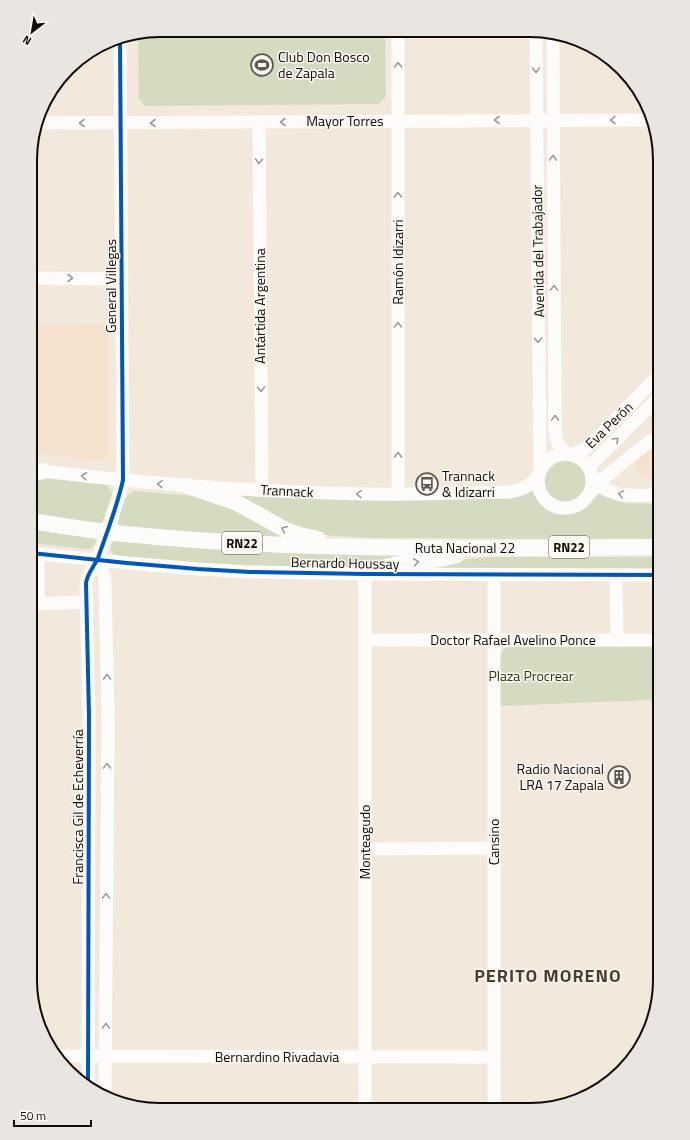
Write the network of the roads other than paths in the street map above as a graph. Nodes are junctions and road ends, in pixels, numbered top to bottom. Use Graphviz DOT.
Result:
graph roads {
  1 [pos="398,37"];
  2 [pos="536,37"];
  3 [pos="553,39"];
  4 [pos="120,44"];
  5 [pos="536,120"];
  6 [pos="553,120"];
  7 [pos="646,120"];
  8 [pos="398,121"];
  9 [pos="259,122"];
  10 [pos="43,123"];
  11 [pos="121,123"];
  12 [pos="37,278"];
  13 [pos="122,279"];
  14 [pos="653,381"];
  15 [pos="653,403"];
  16 [pos="653,439"];
  17 [pos="569,454"];
  18 [pos="590,470"];
  19 [pos="37,471"];
  20 [pos="539,473"];
  21 [pos="123,480"];
  22 [pos="188,486"];
  23 [pos="594,488"];
  24 [pos="262,490"];
  25 [pos="398,494"];
  26 [pos="653,495"];
  27 [pos="37,522"];
  28 [pos="107,532"];
  29 [pos="377,547"];
  30 [pos="478,547"];
  31 [pos="653,547"];
  32 [pos="37,553"];
  33 [pos="97,560"];
  34 [pos="365,574"];
  35 [pos="494,575"];
  36 [pos="616,575"];
  37 [pos="653,575"];
  38 [pos="87,602"];
  39 [pos="37,604"];
  40 [pos="365,640"];
  41 [pos="494,640"];
  42 [pos="617,640"];
  43 [pos="653,640"];
  44 [pos="89,716"];
  45 [pos="108,716"];
  46 [pos="494,848"];
  47 [pos="365,849"];
  48 [pos="63,1056"];
  49 [pos="88,1056"];
  50 [pos="105,1056"];
  51 [pos="365,1057"];
  52 [pos="494,1058"];
  53 [pos="88,1080"];
  54 [pos="105,1089"];
  55 [pos="365,1103"];
  56 [pos="494,1103"];
  8 -- 1 [label="street, Ramón Idizarri, one-way"];
  2 -- 5 [label="street, Avenida del Trabajador, one-way"];
  3 -- 6 [label="street, Avenida del Trabajador"];
  4 -- 11 [label="street, General Villegas"];
  5 -- 6 [label="street, Mayor Torres"];
  5 -- 8 [label="street, Mayor Torres, one-way"];
  5 -- 20 [label="street, Avenida del Trabajador, one-way"];
  7 -- 6 [label="street, Mayor Torres, one-way"];
  17 -- 6 [label="street, Avenida del Trabajador, one-way"];
  8 -- 9 [label="street, Mayor Torres, one-way"];
  25 -- 8 [label="street, Ramón Idizarri, one-way"];
  9 -- 11 [label="street, Mayor Torres, one-way"];
  9 -- 24 [label="street, Antártida Argentina, one-way"];
  11 -- 10 [label="street, Mayor Torres, one-way"];
  11 -- 13 [label="street, General Villegas"];
  12 -- 13 [label="street, one-way"];
  13 -- 21 [label="street, General Villegas"];
  14 -- 17 [label="street, Eva Perón"];
  18 -- 15 [label="street, Eva Perón, one-way"];
  16 -- 23 [label="street"];
  17 -- 18 [label="street"];
  17 -- 20 [label="street, Trannack"];
  18 -- 23 [label="street"];
  21 -- 19 [label="street, Trannack, one-way"];
  20 -- 23 [label="street"];
  20 -- 25 [label="street, Trannack"];
  22 -- 21 [label="street, Trannack, one-way"];
  21 -- 28 [label="street, General Villegas"];
  22 -- 24 [label="street, Trannack"];
  29 -- 22 [label="main road, one-way"];
  26 -- 23 [label="street, one-way"];
  25 -- 24 [label="street, Trannack, one-way"];
  27 -- 28 [label="main road, Ruta Nacional 22 / RN22"];
  28 -- 29 [label="main road, Ruta Nacional 22 / RN22"];
  28 -- 33 [label="street, Francisca Gil de Echeverría"];
  29 -- 30 [label="main road, Ruta Nacional 22 / RN22"];
  30 -- 31 [label="main road, Ruta Nacional 22 / RN22"];
  34 -- 30 [label="main road, one-way"];
  32 -- 33 [label="street, Bernardo Houssay"];
  33 -- 34 [label="street, Bernardo Houssay"];
  33 -- 38 [label="street, Francisca Gil de Echeverría"];
  45 -- 33 [label="street, Francisca Gil de Echeverría, one-way"];
  34 -- 35 [label="street, Bernardo Houssay"];
  34 -- 40 [label="street, Monteagudo"];
  35 -- 36 [label="street, Bernardo Houssay"];
  35 -- 41 [label="street, Cansino"];
  36 -- 37 [label="street, Bernardo Houssay"];
  36 -- 42 [label="street"];
  38 -- 39 [label="street"];
  38 -- 44 [label="street, Francisca Gil de Echeverría"];
  40 -- 41 [label="street, Doctor Rafael Avelino Ponce"];
  40 -- 47 [label="street, Monteagudo"];
  41 -- 42 [label="street, Doctor Rafael Avelino Ponce"];
  41 -- 46 [label="street, Cansino"];
  42 -- 43 [label="street, Doctor Rafael Avelino Ponce"];
  44 -- 45 [label="street"];
  44 -- 49 [label="street, Francisca Gil de Echeverría"];
  50 -- 45 [label="street, Francisca Gil de Echeverría, one-way"];
  46 -- 47 [label="street"];
  46 -- 52 [label="street, Cansino"];
  47 -- 51 [label="street, Monteagudo"];
  48 -- 49 [label="street, Bernardino Rivadavia"];
  49 -- 50 [label="street, Bernardino Rivadavia"];
  49 -- 53 [label="street, Francisca Gil de Echeverría"];
  50 -- 51 [label="street, Bernardino Rivadavia"];
  50 -- 54 [label="street, Francisca Gil de Echeverría"];
  51 -- 52 [label="street, Bernardino Rivadavia"];
  51 -- 55 [label="street, Monteagudo"];
  52 -- 56 [label="street, Cansino"];
}
